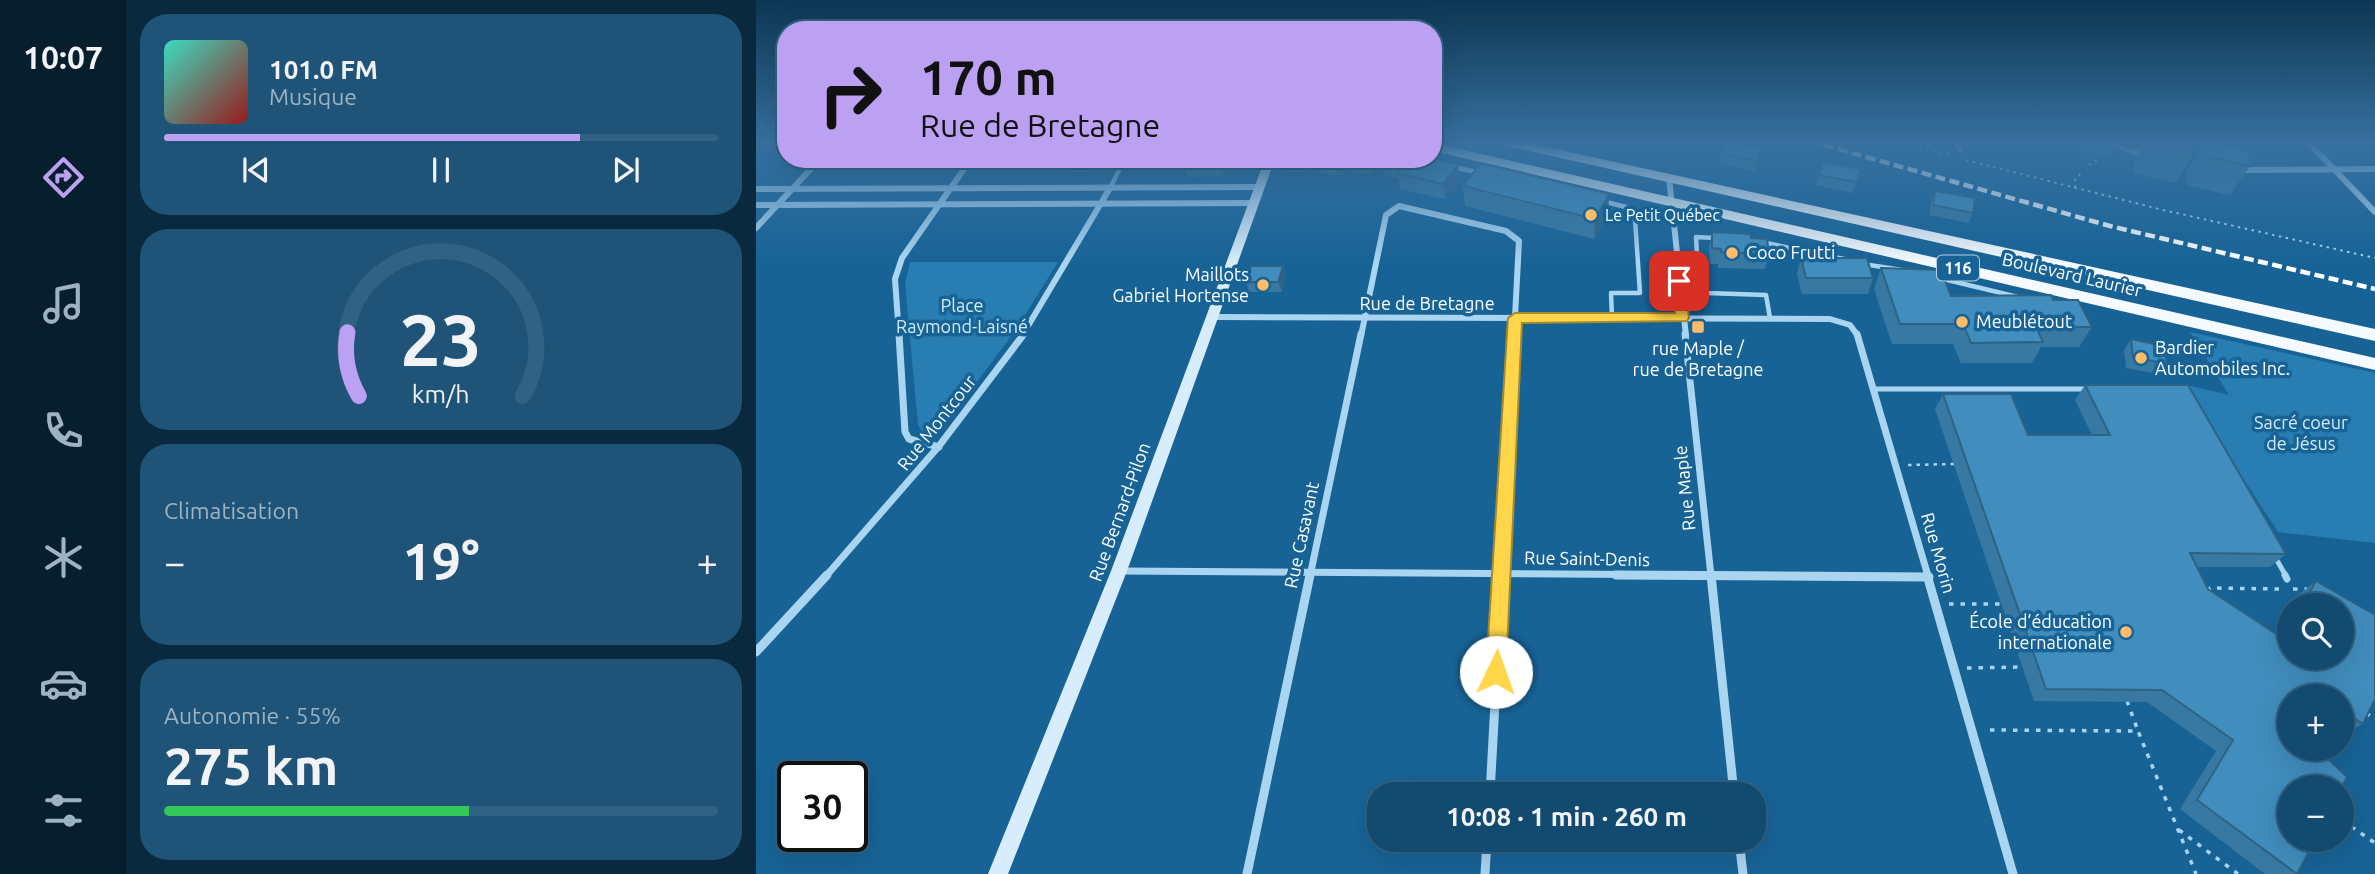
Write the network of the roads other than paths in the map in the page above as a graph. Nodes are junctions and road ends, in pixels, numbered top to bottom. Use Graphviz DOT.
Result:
graph roads {
  1 [pos="799,182"];
  2 [pos="955,182"];
  3 [pos="1113,182"];
  4 [pos="1261,182"];
  5 [pos="1584,182"];
  6 [pos="1669,182"];
  7 [pos="1686,182"];
  8 [pos="2346,182"];
  9 [pos="1259,187"];
  10 [pos="1110,188"];
  11 [pos="756,189"];
  12 [pos="792,189"];
  13 [pos="950,189"];
  14 [pos="1598,201"];
  15 [pos="1670,202"];
  16 [pos="1254,203"];
  17 [pos="940,204"];
  18 [pos="1102,204"];
  19 [pos="756,205"];
  20 [pos="777,205"];
  21 [pos="2375,212"];
  22 [pos="756,228"];
  23 [pos="1719,238"];
  24 [pos="1825,238"];
  25 [pos="1758,242"];
  26 [pos="1820,254"];
  27 [pos="1892,260"];
  28 [pos="1915,273"];
  29 [pos="1927,276"];
  30 [pos="1959,276"];
  31 [pos="2029,299"];
  32 [pos="1213,317"];
  33 [pos="1364,317"];
  34 [pos="1515,318"];
  35 [pos="1612,318"];
  36 [pos="1682,318"];
  37 [pos="1770,318"];
  38 [pos="1850,325"];
  39 [pos="2375,335"];
  40 [pos="2375,364"];
  41 [pos="1874,389"];
  42 [pos="2095,389"];
  43 [pos="939,447"];
  44 [pos="2274,555"];
  45 [pos="1119,570"];
  46 [pos="1310,572"];
  47 [pos="1501,573"];
  48 [pos="1710,576"];
  49 [pos="1929,577"];
  50 [pos="2287,579"];
  51 [pos="756,652"];
  52 [pos="1491,782"];
  53 [pos="1733,782"];
  54 [pos="1486,852"];
  55 [pos="1741,852"];
  56 [pos="998,874"];
  57 [pos="1247,874"];
  58 [pos="1485,874"];
  59 [pos="1743,874"];
  60 [pos="2014,874"];
  1 -- 12 [label="street"];
  2 -- 13 [label="street"];
  3 -- 10 [label="lane"];
  4 -- 9 [label="main road, Rue Bernard-Pilon"];
  5 -- 15 [label="main road, Boulevard Laurier / 116"];
  6 -- 15 [label="street, Rue Maple"];
  7 -- 39 [label="main road, Boulevard Laurier / 116"];
  8 -- 21 [label="street"];
  9 -- 10 [label="street"];
  9 -- 16 [label="main road, Rue Bernard-Pilon"];
  10 -- 13 [label="street"];
  10 -- 18 [label="street, Rue Montcour"];
  11 -- 12 [label="street"];
  12 -- 13 [label="street"];
  12 -- 20 [label="street"];
  13 -- 17 [label="street"];
  14 -- 35 [label="lane"];
  15 -- 24 [label="main road, Boulevard Laurier / 116"];
  15 -- 36 [label="street, Rue Maple"];
  16 -- 18 [label="street"];
  16 -- 32 [label="main road, Rue Bernard-Pilon"];
  17 -- 18 [label="street"];
  17 -- 20 [label="street"];
  17 -- 43 [label="street"];
  18 -- 43 [label="street, Rue Montcour"];
  19 -- 20 [label="street"];
  20 -- 22 [label="street"];
  23 -- 37 [label="lane"];
  24 -- 26 [label="lane"];
  24 -- 27 [label="main road, Boulevard Laurier / 116"];
  25 -- 26 [label="lane"];
  26 -- 27 [label="lane"];
  27 -- 28 [label="lane"];
  27 -- 30 [label="main road, Boulevard Laurier / 116"];
  29 -- 30 [label="lane"];
  30 -- 31 [label="lane"];
  30 -- 40 [label="main road, Boulevard Laurier / 116"];
  32 -- 33 [label="street, Rue de Bretagne"];
  32 -- 45 [label="main road, Rue Bernard-Pilon"];
  33 -- 34 [label="street, Rue de Bretagne"];
  33 -- 34 [label="street, Rue Casavant"];
  33 -- 46 [label="street, Rue Casavant"];
  34 -- 35 [label="street, Rue de Bretagne"];
  34 -- 47 [label="street"];
  35 -- 36 [label="street, Rue de Bretagne"];
  36 -- 37 [label="street, Rue de Bretagne"];
  36 -- 48 [label="street, Rue Maple"];
  37 -- 38 [label="street, Rue de Bretagne"];
  38 -- 41 [label="street, Rue Morin"];
  41 -- 42 [label="lane"];
  41 -- 49 [label="street, Rue Morin"];
  43 -- 51 [label="street, Rue Montcour"];
  44 -- 50 [label="lane"];
  45 -- 46 [label="street, Rue Saint-Denis"];
  45 -- 56 [label="main road, Rue Bernard-Pilon"];
  46 -- 47 [label="street, Rue Saint-Denis"];
  46 -- 57 [label="street, Rue Casavant"];
  47 -- 48 [label="street, Rue Saint-Denis"];
  47 -- 52 [label="street"];
  48 -- 49 [label="street, Rue Saint-Denis"];
  48 -- 53 [label="street, Rue Maple"];
  49 -- 60 [label="street, Rue Morin"];
  54 -- 58 [label="street"];
  55 -- 59 [label="street"];
}
